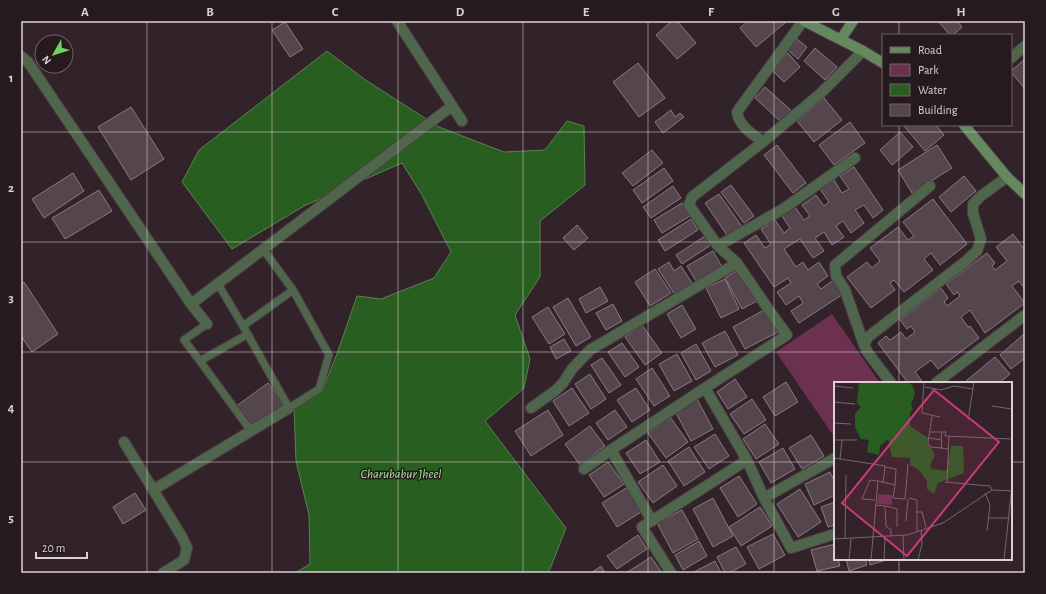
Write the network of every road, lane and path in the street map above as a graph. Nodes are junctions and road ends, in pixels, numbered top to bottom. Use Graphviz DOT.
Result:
graph roads {
  1 [pos="397,21"];
  2 [pos="804,21"];
  3 [pos="853,21"];
  4 [pos="841,39"];
  5 [pos="1025,46"];
  6 [pos="863,50"];
  7 [pos="21,56"];
  8 [pos="1012,57"];
  9 [pos="882,62"];
  10 [pos="452,106"];
  11 [pos="462,121"];
  12 [pos="965,126"];
  13 [pos="763,142"];
  14 [pos="856,158"];
  15 [pos="1007,176"];
  16 [pos="930,186"];
  17 [pos="1025,194"];
  18 [pos="718,246"];
  19 [pos="263,249"];
  20 [pos="737,263"];
  21 [pos="218,284"];
  22 [pos="292,290"];
  23 [pos="191,304"];
  24 [pos="1025,315"];
  25 [pos="207,324"];
  26 [pos="243,326"];
  27 [pos="248,334"];
  28 [pos="864,345"];
  29 [pos="200,361"];
  30 [pos="890,382"];
  31 [pos="937,382"];
  32 [pos="705,388"];
  33 [pos="289,408"];
  34 [pos="530,408"];
  35 [pos="251,431"];
  36 [pos="124,442"];
  37 [pos="611,450"];
  38 [pos="834,459"];
  39 [pos="747,460"];
  40 [pos="584,469"];
  41 [pos="153,490"];
  42 [pos="764,498"];
  43 [pos="652,520"];
  44 [pos="834,534"];
  45 [pos="163,573"];
  46 [pos="671,573"];
  1 -- 10 [label="street"];
  2 -- 4 [label="street"];
  2 -- 13 [label="street"];
  3 -- 4 [label="street"];
  4 -- 6 [label="street"];
  5 -- 8 [label="street"];
  6 -- 9 [label="street"];
  6 -- 13 [label="street"];
  7 -- 23 [label="street"];
  10 -- 11 [label="street"];
  10 -- 19 [label="street"];
  12 -- 15 [label="street"];
  13 -- 18 [label="street"];
  14 -- 18 [label="street"];
  15 -- 17 [label="street"];
  15 -- 28 [label="street"];
  16 -- 28 [label="street"];
  18 -- 20 [label="street"];
  19 -- 21 [label="street"];
  19 -- 22 [label="lane"];
  20 -- 32 [label="street"];
  20 -- 34 [label="street"];
  21 -- 23 [label="street"];
  21 -- 26 [label="lane"];
  22 -- 26 [label="lane"];
  22 -- 33 [label="lane"];
  23 -- 25 [label="street"];
  24 -- 31 [label="street"];
  25 -- 29 [label="lane"];
  26 -- 27 [label="lane"];
  27 -- 29 [label="lane"];
  27 -- 33 [label="lane"];
  28 -- 30 [label="street"];
  29 -- 35 [label="lane"];
  32 -- 37 [label="street"];
  32 -- 39 [label="street"];
  33 -- 35 [label="street"];
  35 -- 41 [label="street"];
  36 -- 41 [label="street"];
  37 -- 40 [label="street"];
  37 -- 43 [label="street"];
  38 -- 42 [label="street"];
  39 -- 42 [label="street"];
  39 -- 43 [label="street"];
  41 -- 45 [label="street"];
  42 -- 44 [label="street"];
  43 -- 46 [label="street"];
}
